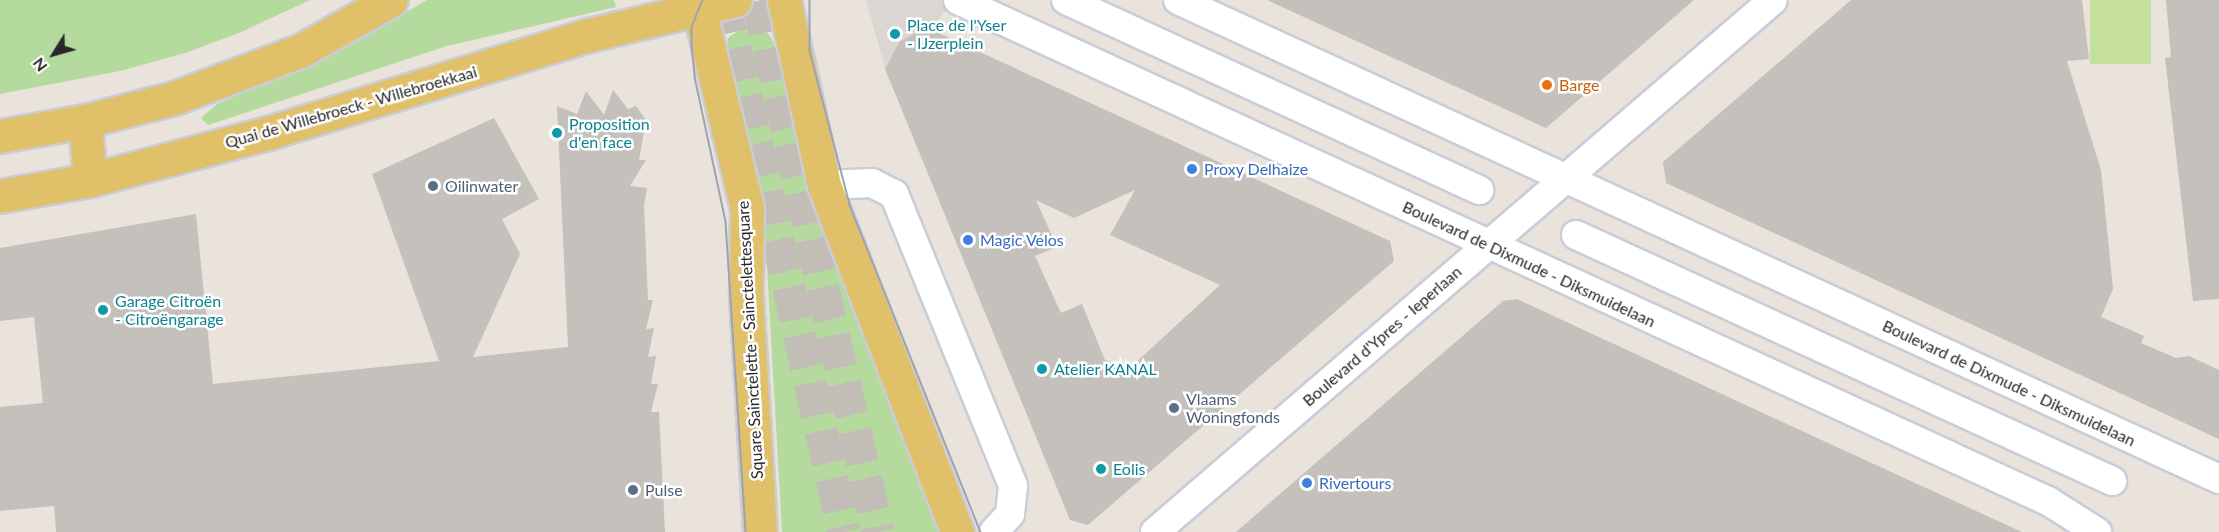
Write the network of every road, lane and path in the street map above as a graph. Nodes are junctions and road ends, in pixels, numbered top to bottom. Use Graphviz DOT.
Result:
graph roads {
  1 [pos="391,0"];
  2 [pos="735,0"];
  3 [pos="784,0"];
  4 [pos="958,0"];
  5 [pos="1066,0"];
  6 [pos="1178,0"];
  7 [pos="1773,0"];
  8 [pos="698,4"];
  9 [pos="85,121"];
  10 [pos="0,136"];
  11 [pos="1566,179"];
  12 [pos="90,180"];
  13 [pos="824,185"];
  14 [pos="1479,190"];
  15 [pos="0,196"];
  16 [pos="1576,235"];
  17 [pos="1488,245"];
  18 [pos="2219,479"];
  19 [pos="2112,481"];
  20 [pos="760,532"];
  21 [pos="957,532"];
  22 [pos="994,532"];
  23 [pos="1155,532"];
  24 [pos="2097,532"];
  1 -- 9 [label="main road"];
  2 -- 8 [label="main road"];
  3 -- 13 [label="main road"];
  4 -- 17 [label="street, Boulevard de Dixmude - Diksmuidelaan"];
  5 -- 14 [label="street"];
  6 -- 11 [label="street, Boulevard de Dixmude - Diksmuidelaan"];
  7 -- 11 [label="street, Boulevard d'Ypres - Ieperlaan"];
  8 -- 12 [label="main road, Quai de Willebroeck - Willebroekkaai"];
  8 -- 20 [label="main road, Square Sainctelette - Sainctelettesquare"];
  9 -- 10 [label="main road"];
  9 -- 12 [label="main road"];
  11 -- 17 [label="street, Boulevard d'Ypres - Ieperlaan"];
  11 -- 18 [label="street, Boulevard de Dixmude - Diksmuidelaan"];
  12 -- 15 [label="main road, Quai de Willebroeck - Willebroekkaai"];
  13 -- 21 [label="main road"];
  13 -- 22 [label="street"];
  16 -- 19 [label="street"];
  17 -- 23 [label="street, Boulevard d'Ypres - Ieperlaan"];
  17 -- 24 [label="street, Boulevard de Dixmude - Diksmuidelaan"];
}
